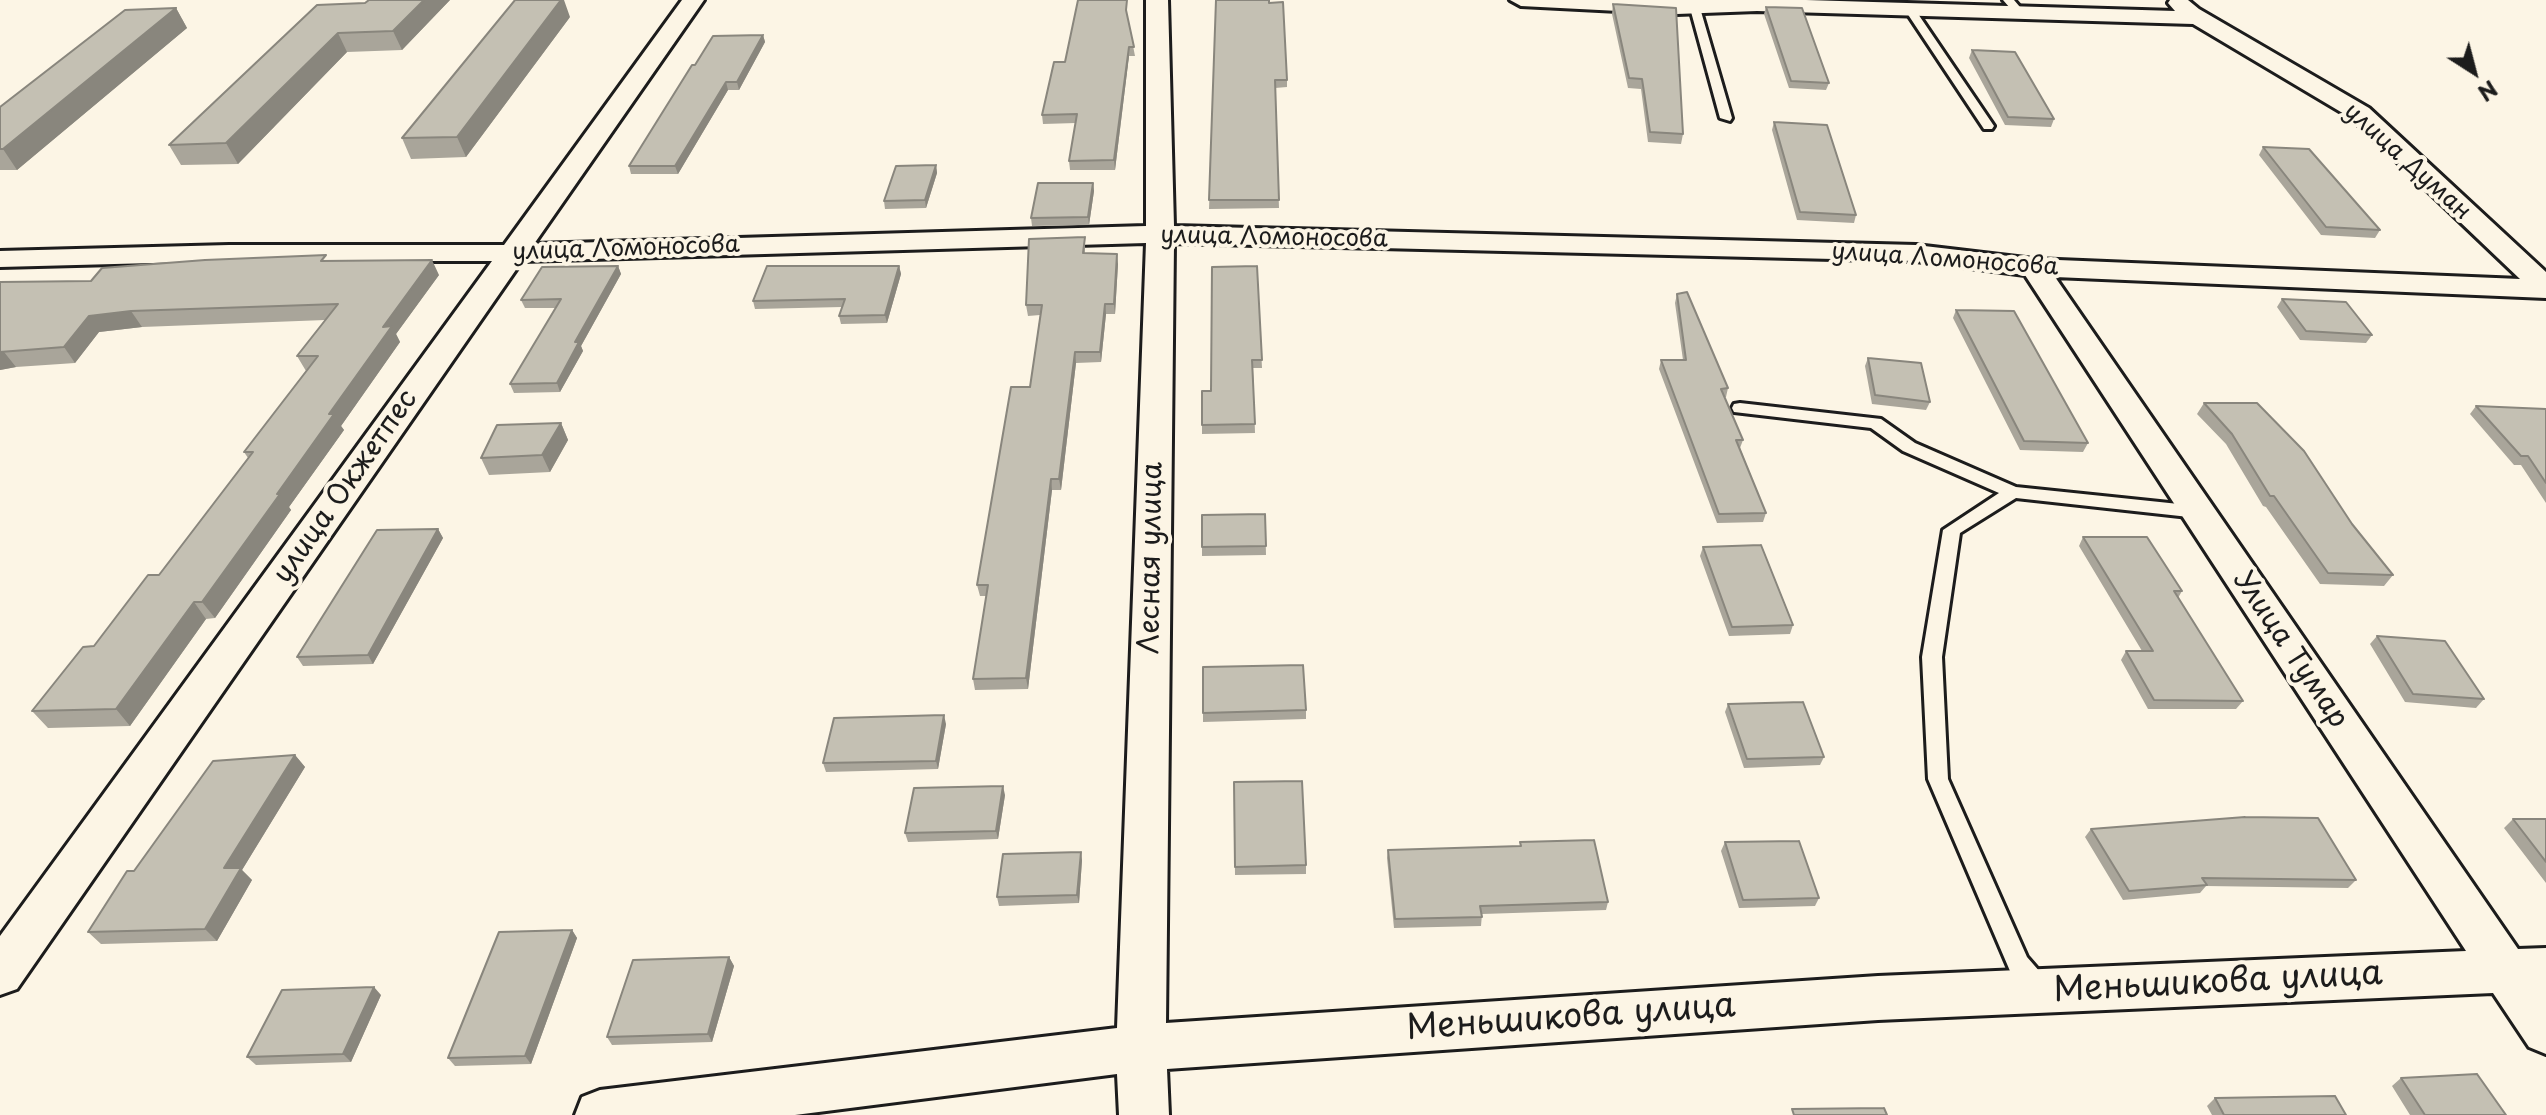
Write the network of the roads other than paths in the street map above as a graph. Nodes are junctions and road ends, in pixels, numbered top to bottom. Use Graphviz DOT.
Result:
graph roads {
  1 [pos="693,0"];
  2 [pos="1157,0"];
  3 [pos="1521,0"];
  4 [pos="2176,0"];
  5 [pos="1681,5"];
  6 [pos="2014,6"];
  7 [pos="1910,10"];
  8 [pos="2198,18"];
  9 [pos="1726,118"];
  10 [pos="1988,126"];
  11 [pos="1160,234"];
  12 [pos="513,253"];
  13 [pos="0,259"];
  14 [pos="2034,268"];
  15 [pos="2546,288"];
  16 [pos="1740,408"];
  17 [pos="2013,492"];
  18 [pos="2198,512"];
  19 [pos="2526,969"];
  20 [pos="0,974"];
  21 [pos="2042,991"];
  22 [pos="2546,1031"];
  23 [pos="1141,1048"];
  24 [pos="600,1115"];
  25 [pos="1144,1115"];
  1 -- 12 [label="street, улица Окжетпес"];
  2 -- 11 [label="street, Лесная улица"];
  3 -- 5 [label="street"];
  4 -- 8 [label="street, улица Думан"];
  5 -- 7 [label="street"];
  5 -- 9 [label="lane"];
  6 -- 7 [label="street"];
  6 -- 8 [label="street"];
  7 -- 10 [label="lane"];
  8 -- 15 [label="street, улица Думан"];
  11 -- 12 [label="street, улица Ломоносова"];
  11 -- 14 [label="street, улица Ломоносова"];
  11 -- 23 [label="street, Лесная улица"];
  12 -- 13 [label="street, улица Ломоносова"];
  12 -- 20 [label="street, улица Окжетпес"];
  14 -- 15 [label="street, улица Ломоносова"];
  14 -- 18 [label="street, Улица Тумар"];
  16 -- 17 [label="lane"];
  17 -- 18 [label="lane"];
  17 -- 21 [label="lane"];
  18 -- 19 [label="street, Улица Тумар"];
  19 -- 21 [label="street, Меньшикова улица"];
  19 -- 22 [label="street, Улица Тумар"];
  21 -- 23 [label="street, Меньшикова улица"];
  23 -- 24 [label="street, Меньшикова улица"];
  23 -- 25 [label="street, Лесная улица"];
}
